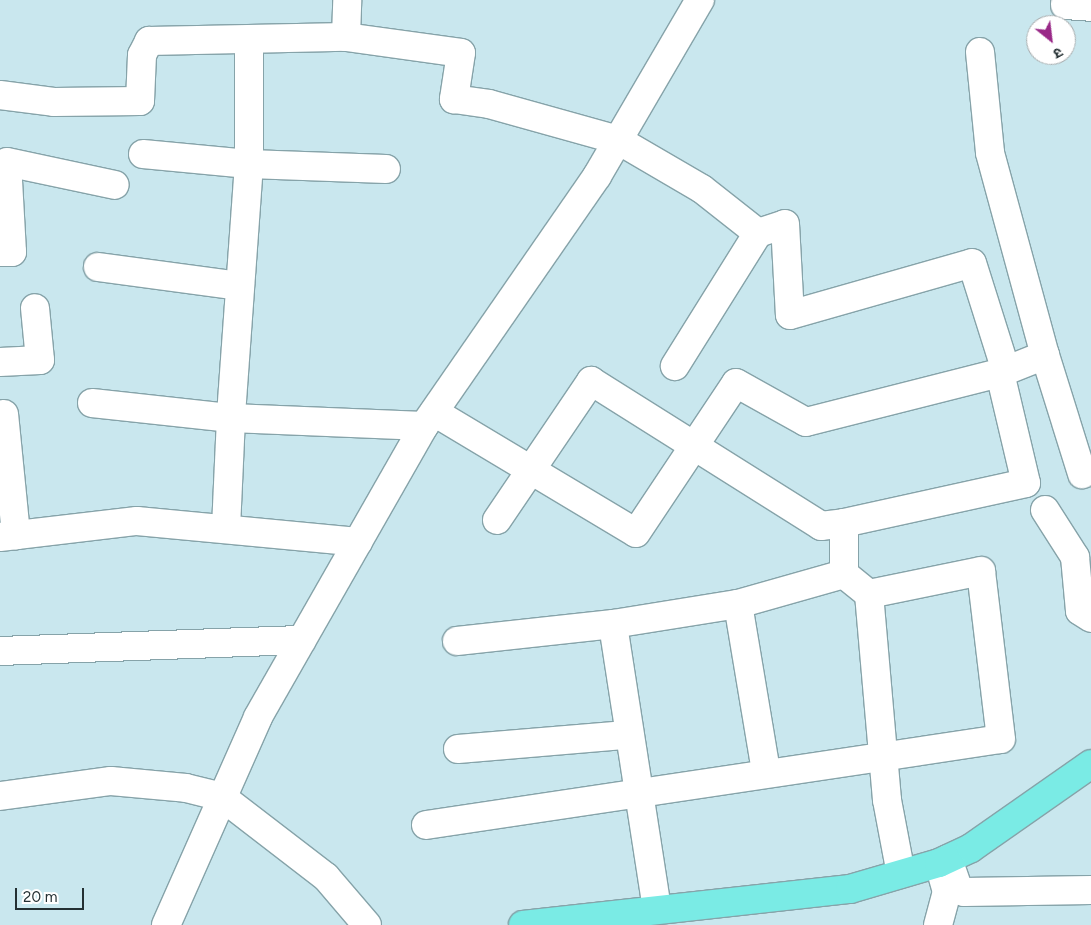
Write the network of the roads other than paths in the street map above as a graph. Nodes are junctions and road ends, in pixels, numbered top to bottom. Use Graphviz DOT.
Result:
graph roads {
  1 [pos="347,0"];
  2 [pos="700,0"];
  3 [pos="346,37"];
  4 [pos="249,41"];
  5 [pos="980,52"];
  6 [pos="0,95"];
  7 [pos="618,140"];
  8 [pos="144,154"];
  9 [pos="249,164"];
  10 [pos="386,169"];
  11 [pos="115,186"];
  12 [pos="758,233"];
  13 [pos="0,252"];
  14 [pos="98,266"];
  15 [pos="240,286"];
  16 [pos="35,308"];
  17 [pos="1045,355"];
  18 [pos="0,362"];
  19 [pos="675,366"];
  20 [pos="1003,372"];
  21 [pos="92,403"];
  22 [pos="4,414"];
  23 [pos="230,418"];
  24 [pos="429,419"];
  25 [pos="696,447"];
  26 [pos="528,469"];
  27 [pos="1082,474"];
  28 [pos="1045,510"];
  29 [pos="497,520"];
  30 [pos="844,523"];
  31 [pos="226,529"];
  32 [pos="8,536"];
  33 [pos="358,542"];
  34 [pos="844,574"];
  35 [pos="869,594"];
  36 [pos="738,604"];
  37 [pos="1091,618"];
  38 [pos="613,624"];
  39 [pos="302,640"];
  40 [pos="457,641"];
  41 [pos="0,651"];
  42 [pos="626,734"];
  43 [pos="458,749"];
  44 [pos="885,758"];
  45 [pos="1091,764"];
  46 [pos="766,771"];
  47 [pos="637,794"];
  48 [pos="0,796"];
  49 [pos="222,797"];
  50 [pos="426,825"];
  51 [pos="943,861"];
  52 [pos="901,874"];
  53 [pos="1091,890"];
  54 [pos="657,909"];
  55 [pos="166,925"];
  56 [pos="366,925"];
  57 [pos="523,925"];
  58 [pos="938,925"];
  1 -- 3 [label="street"];
  2 -- 7 [label="street"];
  3 -- 4 [label="street"];
  3 -- 7 [label="street"];
  4 -- 6 [label="street"];
  4 -- 9 [label="street"];
  5 -- 17 [label="street"];
  7 -- 12 [label="street"];
  7 -- 24 [label="street"];
  8 -- 9 [label="street"];
  9 -- 10 [label="street"];
  9 -- 15 [label="street"];
  11 -- 13 [label="street"];
  12 -- 19 [label="street"];
  12 -- 20 [label="street"];
  14 -- 15 [label="street"];
  15 -- 23 [label="street"];
  16 -- 18 [label="street"];
  17 -- 20 [label="street"];
  17 -- 27 [label="street"];
  20 -- 25 [label="street"];
  20 -- 30 [label="street"];
  21 -- 23 [label="street"];
  22 -- 32 [label="street"];
  23 -- 24 [label="street"];
  23 -- 31 [label="street"];
  24 -- 26 [label="street"];
  24 -- 33 [label="street"];
  25 -- 26 [label="street"];
  25 -- 26 [label="street"];
  25 -- 30 [label="street"];
  26 -- 29 [label="street"];
  28 -- 37 [label="street"];
  30 -- 34 [label="street"];
  31 -- 32 [label="street"];
  31 -- 33 [label="street"];
  33 -- 39 [label="street"];
  34 -- 35 [label="street"];
  34 -- 36 [label="street"];
  35 -- 44 [label="street"];
  35 -- 44 [label="street"];
  36 -- 38 [label="street"];
  36 -- 46 [label="street"];
  38 -- 40 [label="street"];
  38 -- 42 [label="street"];
  39 -- 41 [label="street"];
  39 -- 49 [label="street"];
  42 -- 43 [label="street"];
  42 -- 47 [label="street"];
  44 -- 46 [label="street"];
  44 -- 52 [label="street"];
  45 -- 51 [label="main road"];
  46 -- 47 [label="street"];
  47 -- 50 [label="street"];
  47 -- 54 [label="street"];
  48 -- 49 [label="street"];
  49 -- 55 [label="street"];
  49 -- 56 [label="street"];
  51 -- 52 [label="main road"];
  51 -- 53 [label="street"];
  51 -- 58 [label="street"];
  52 -- 54 [label="main road"];
  54 -- 57 [label="main road"];
}
